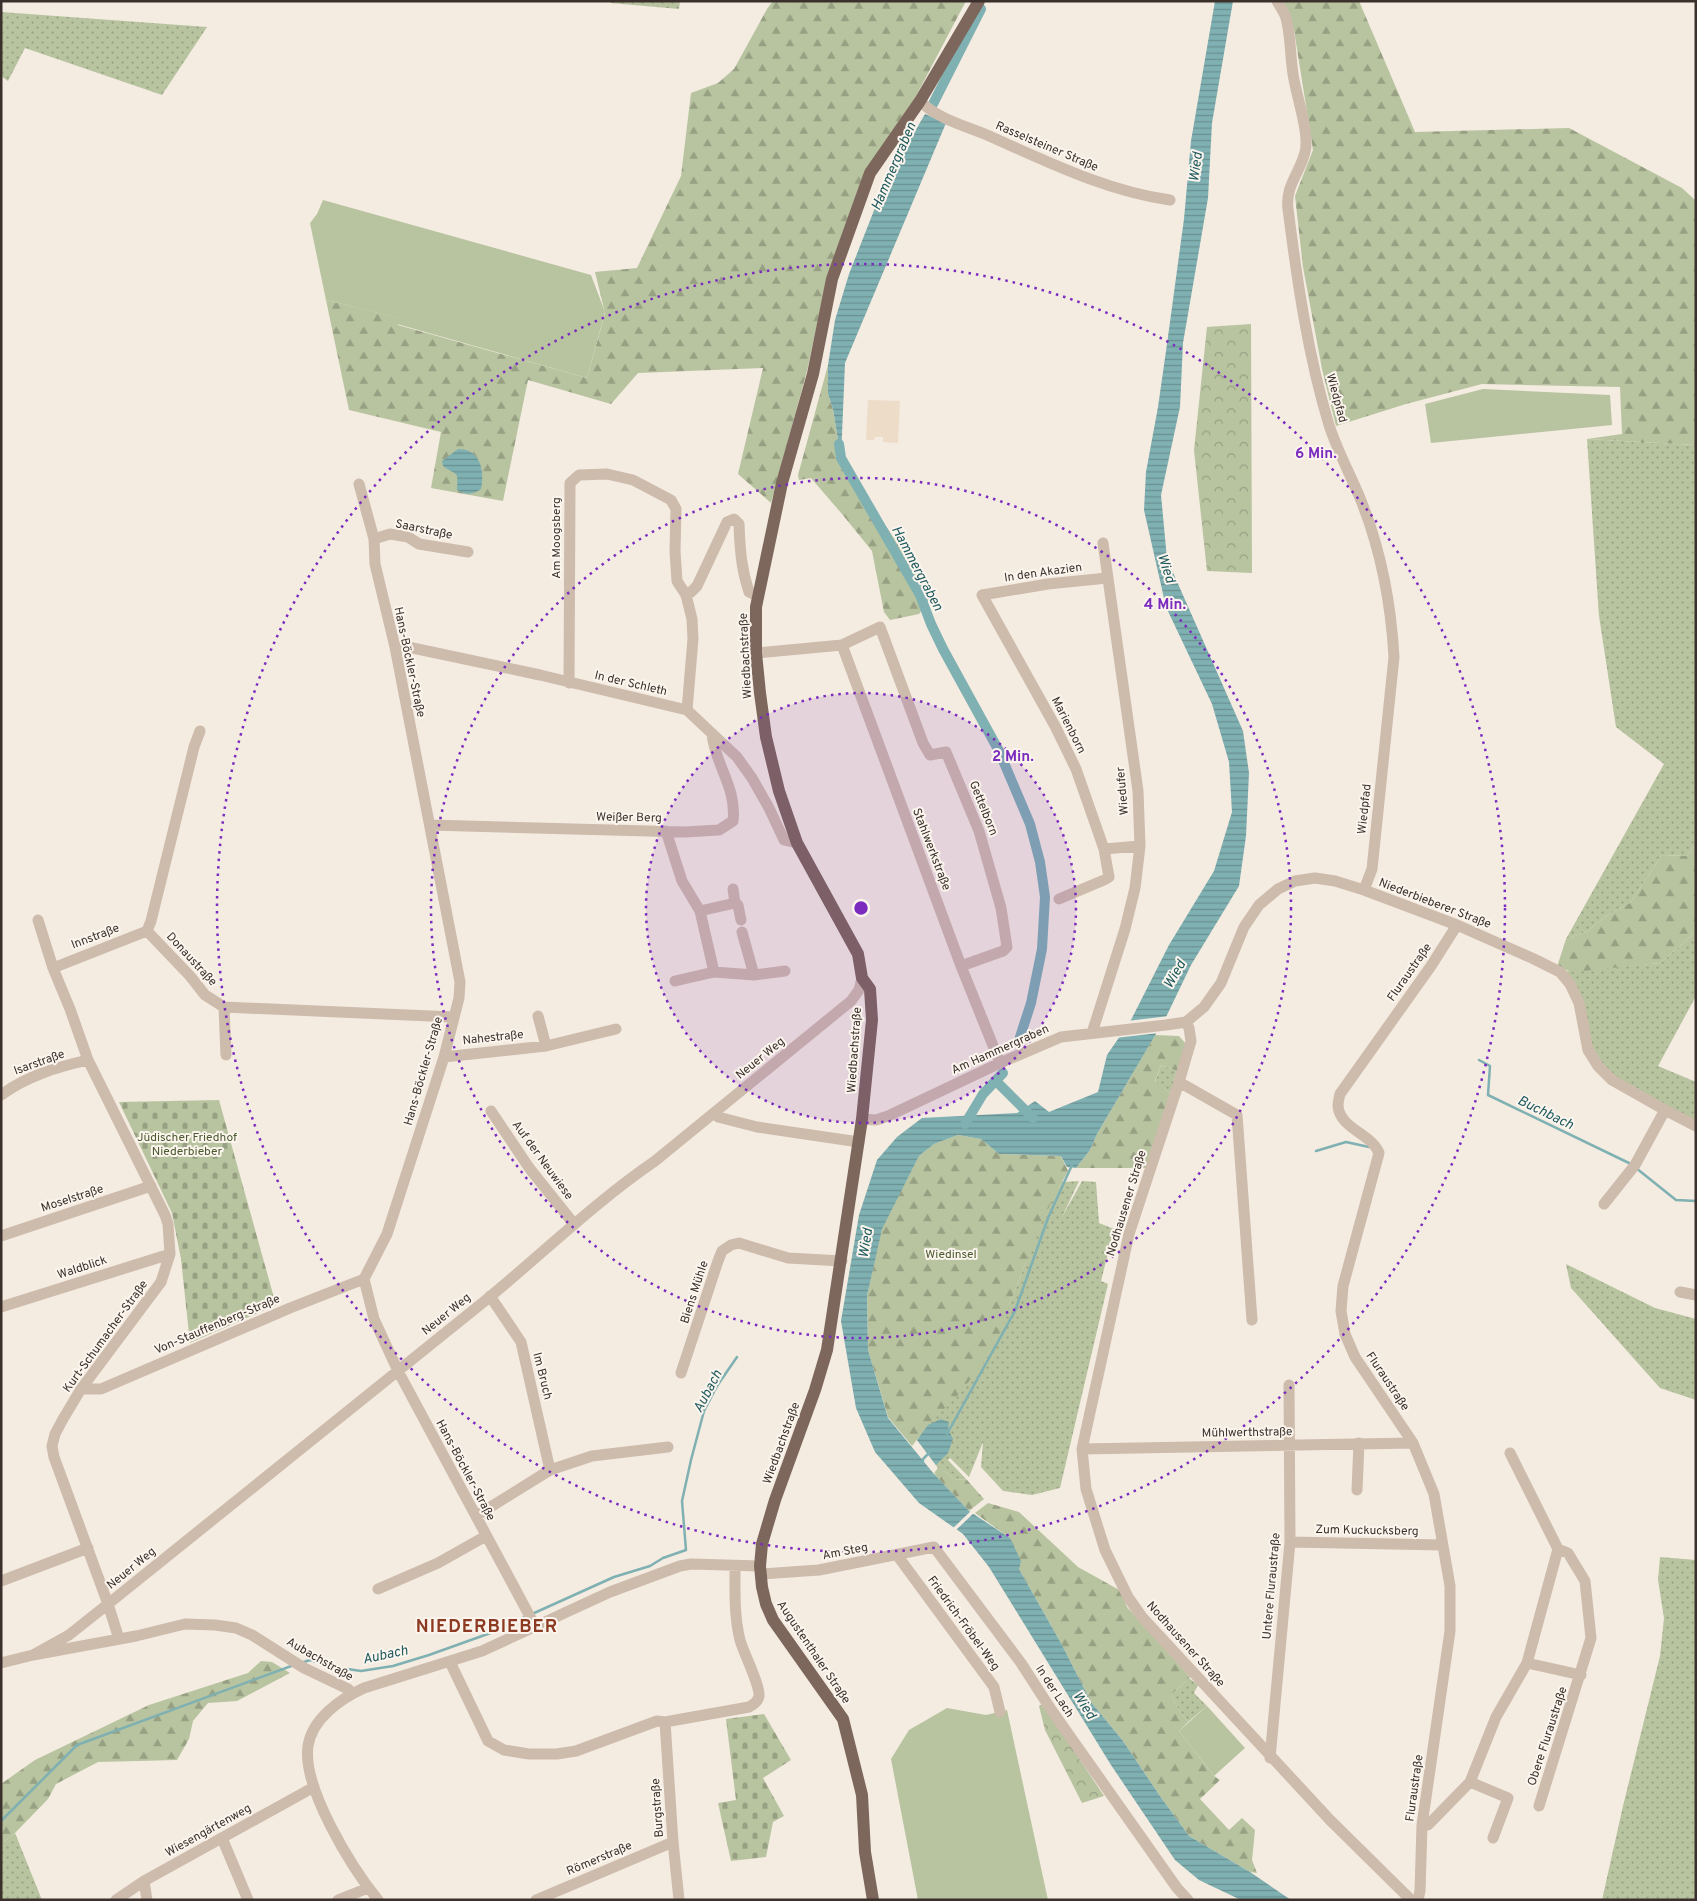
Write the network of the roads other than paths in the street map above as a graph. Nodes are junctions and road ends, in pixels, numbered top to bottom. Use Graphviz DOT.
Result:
graph roads {
  1 [pos="979,1"];
  2 [pos="1277,1"];
  3 [pos="920,100"];
  4 [pos="1170,200"];
  5 [pos="360,484"];
  6 [pos="374,539"];
  7 [pos="1103,543"];
  8 [pos="468,552"];
  9 [pos="1108,578"];
  10 [pos="686,595"];
  11 [pos="982,595"];
  12 [pos="758,596"];
  13 [pos="842,644"];
  14 [pos="395,647"];
  15 [pos="756,654"];
  16 [pos="569,683"];
  17 [pos="687,710"];
  18 [pos="200,731"];
  19 [pos="712,734"];
  20 [pos="430,825"];
  21 [pos="666,831"];
  22 [pos="797,843"];
  23 [pos="1140,846"];
  24 [pos="1104,850"];
  25 [pos="733,889"];
  26 [pos="1364,890"];
  27 [pos="1059,899"];
  28 [pos="735,903"];
  29 [pos="700,910"];
  30 [pos="38,920"];
  31 [pos="741,920"];
  32 [pos="1456,925"];
  33 [pos="147,931"];
  34 [pos="742,932"];
  35 [pos="961,966"];
  36 [pos="53,968"];
  37 [pos="785,971"];
  38 [pos="714,972"];
  39 [pos="754,975"];
  40 [pos="862,978"];
  41 [pos="674,980"];
  42 [pos="224,1007"];
  43 [pos="538,1016"];
  44 [pos="453,1017"];
  45 [pos="1186,1022"];
  46 [pos="616,1029"];
  47 [pos="1092,1033"];
  48 [pos="546,1046"];
  49 [pos="226,1055"];
  50 [pos="444,1056"];
  51 [pos="88,1060"];
  52 [pos="1000,1063"];
  53 [pos="1179,1082"];
  54 [pos="1,1094"];
  55 [pos="1665,1110"];
  56 [pos="491,1111"];
  57 [pos="715,1113"];
  58 [pos="862,1119"];
  59 [pos="1696,1126"];
  60 [pos="859,1142"];
  61 [pos="151,1186"];
  62 [pos="1604,1204"];
  63 [pos="574,1224"];
  64 [pos="1,1236"];
  65 [pos="170,1254"];
  66 [pos="842,1261"];
  67 [pos="364,1280"];
  68 [pos="1680,1292"];
  69 [pos="1696,1295"];
  70 [pos="490,1296"];
  71 [pos="1,1307"];
  72 [pos="1252,1320"];
  73 [pos="398,1371"];
  74 [pos="681,1373"];
  75 [pos="1288,1385"];
  76 [pos="81,1390"];
  77 [pos="1359,1443"];
  78 [pos="1413,1443"];
  79 [pos="1288,1445"];
  80 [pos="668,1447"];
  81 [pos="1082,1449"];
  82 [pos="1510,1453"];
  83 [pos="550,1470"];
  84 [pos="1357,1490"];
  85 [pos="476,1516"];
  86 [pos="486,1536"];
  87 [pos="1290,1542"];
  88 [pos="1443,1545"];
  89 [pos="934,1547"];
  90 [pos="88,1548"];
  91 [pos="1558,1549"];
  92 [pos="897,1555"];
  93 [pos="735,1566"];
  94 [pos="760,1570"];
  95 [pos="1,1581"];
  96 [pos="378,1589"];
  97 [pos="108,1604"];
  98 [pos="531,1618"];
  99 [pos="119,1639"];
  100 [pos="32,1655"];
  101 [pos="450,1662"];
  102 [pos="1,1663"];
  103 [pos="1527,1663"];
  104 [pos="1581,1675"];
  105 [pos="352,1693"];
  106 [pos="1000,1712"];
  107 [pos="661,1722"];
  108 [pos="1270,1758"];
  109 [pos="1470,1782"];
  110 [pos="314,1787"];
  111 [pos="1539,1806"];
  112 [pos="1422,1825"];
  113 [pos="222,1838"];
  114 [pos="1493,1838"];
  115 [pos="673,1842"];
  116 [pos="144,1881"];
  117 [pos="368,1888"];
  118 [pos="548,1897"];
  119 [pos="116,1900"];
  120 [pos="147,1900"];
  121 [pos="248,1900"];
  122 [pos="338,1900"];
  123 [pos="378,1900"];
  124 [pos="536,1900"];
  125 [pos="679,1900"];
  126 [pos="873,1900"];
  127 [pos="1188,1900"];
  128 [pos="1411,1900"];
  129 [pos="1418,1900"];
  1 -- 3 [label="main road, Wiedbachstraße"];
  2 -- 26 [label="street, Wiedpfad"];
  3 -- 4 [label="street, Rasselsteiner Straße"];
  3 -- 12 [label="main road, Wiedbachstraße"];
  5 -- 6 [label="street, Hans-Böckler-Straße"];
  6 -- 8 [label="street, Saarstraße"];
  6 -- 14 [label="street, Hans-Böckler-Straße"];
  7 -- 9 [label="street, Wiedufer"];
  9 -- 11 [label="street, In den Akazien"];
  9 -- 23 [label="street, Wiedufer"];
  10 -- 12 [label="street"];
  10 -- 16 [label="street, Am Moogsberg"];
  10 -- 17 [label="street, Am Moogsberg"];
  11 -- 24 [label="street, Marienborn"];
  12 -- 15 [label="main road, Wiedbachstraße"];
  13 -- 15 [label="street"];
  13 -- 35 [label="street, Stahlwerkstraße"];
  13 -- 35 [label="street, Gettelborn"];
  14 -- 16 [label="street, In der Schleth"];
  14 -- 20 [label="street, Hans-Böckler-Straße"];
  15 -- 22 [label="main road, Wiedbachstraße"];
  16 -- 17 [label="street, In der Schleth"];
  17 -- 19 [label="street"];
  18 -- 33 [label="street, Donaustraße"];
  19 -- 21 [label="street, Weißer Berg"];
  19 -- 22 [label="street"];
  20 -- 21 [label="street, Weißer Berg"];
  20 -- 44 [label="street, Hans-Böckler-Straße"];
  21 -- 29 [label="street"];
  22 -- 40 [label="main road, Wiedbachstraße"];
  23 -- 24 [label="street"];
  23 -- 47 [label="street, Wiedufer"];
  24 -- 27 [label="street, Marienborn"];
  25 -- 28 [label="street"];
  26 -- 32 [label="street, Niederbieberer Straße"];
  26 -- 45 [label="street, Niederbieberer Straße"];
  28 -- 29 [label="street"];
  28 -- 31 [label="street"];
  29 -- 38 [label="street"];
  30 -- 36 [label="street, Kurt-Schumacher-Straße"];
  32 -- 55 [label="street, Niederbieberer Straße"];
  32 -- 78 [label="street, Fluraustraße"];
  33 -- 36 [label="street, Innstraße"];
  33 -- 42 [label="street, Donaustraße"];
  34 -- 39 [label="street"];
  35 -- 52 [label="street, Stahlwerkstraße"];
  36 -- 51 [label="street, Kurt-Schumacher-Straße"];
  37 -- 39 [label="street"];
  38 -- 39 [label="street"];
  38 -- 41 [label="street"];
  40 -- 57 [label="street, Neuer Weg"];
  40 -- 58 [label="main road, Wiedbachstraße"];
  42 -- 44 [label="street"];
  42 -- 49 [label="street"];
  43 -- 48 [label="street, Nahestraße"];
  44 -- 50 [label="street, Hans-Böckler-Straße"];
  45 -- 47 [label="street, Am Hammergraben"];
  45 -- 53 [label="street, Nodhausener Straße"];
  46 -- 48 [label="street, Nahestraße"];
  47 -- 52 [label="street, Am Hammergraben"];
  48 -- 50 [label="street, Nahestraße"];
  50 -- 67 [label="street, Hans-Böckler-Straße"];
  51 -- 54 [label="street, Isarstraße"];
  51 -- 61 [label="street, Kurt-Schumacher-Straße"];
  52 -- 58 [label="street, Am Hammergraben"];
  53 -- 72 [label="street"];
  53 -- 81 [label="street, Nodhausener Straße"];
  55 -- 59 [label="street, Niederbieberer Straße"];
  55 -- 62 [label="street"];
  56 -- 63 [label="street, Auf der Neuwiese"];
  57 -- 60 [label="street"];
  57 -- 63 [label="street, Neuer Weg"];
  58 -- 60 [label="main road, Wiedbachstraße"];
  60 -- 66 [label="main road, Wiedbachstraße"];
  61 -- 64 [label="street, Moselstraße"];
  61 -- 65 [label="street, Kurt-Schumacher-Straße"];
  63 -- 70 [label="street, Neuer Weg"];
  65 -- 71 [label="street, Waldblick"];
  65 -- 76 [label="street, Kurt-Schumacher-Straße"];
  66 -- 74 [label="street, Biens Mühle"];
  66 -- 94 [label="main road, Wiedbachstraße"];
  67 -- 73 [label="street, Hans-Böckler-Straße"];
  67 -- 76 [label="street, Von-Stauffenberg-Straße"];
  68 -- 69 [label="street"];
  70 -- 73 [label="street, Neuer Weg"];
  70 -- 83 [label="street, Im Bruch"];
  73 -- 85 [label="street, Hans-Böckler-Straße"];
  73 -- 97 [label="street, Neuer Weg"];
  75 -- 79 [label="street, Untere Fluraustraße"];
  76 -- 90 [label="street, Kurt-Schumacher-Straße"];
  77 -- 78 [label="street, Mühlwerthstraße"];
  77 -- 79 [label="street, Mühlwerthstraße"];
  77 -- 84 [label="street"];
  78 -- 88 [label="street, Fluraustraße"];
  79 -- 81 [label="street, Mühlwerthstraße"];
  79 -- 87 [label="street, Untere Fluraustraße"];
  80 -- 83 [label="street"];
  81 -- 108 [label="street, Nodhausener Straße"];
  82 -- 91 [label="street, Obere Fluraustraße"];
  83 -- 85 [label="street"];
  85 -- 86 [label="street, Hans-Böckler-Straße"];
  86 -- 96 [label="street"];
  86 -- 98 [label="street, Hans-Böckler-Straße"];
  87 -- 88 [label="street, Zum Kuckucksberg"];
  87 -- 108 [label="street, Untere Fluraustraße"];
  88 -- 112 [label="street, Fluraustraße"];
  89 -- 92 [label="street, Am Steg"];
  89 -- 127 [label="street, In der Lach"];
  90 -- 95 [label="street"];
  90 -- 97 [label="street, Kurt-Schumacher-Straße"];
  91 -- 103 [label="street"];
  91 -- 104 [label="street, Obere Fluraustraße"];
  92 -- 94 [label="street, Am Steg"];
  92 -- 106 [label="street, Friedrich-Fröbel-Weg"];
  93 -- 94 [label="street, Aubachstraße"];
  93 -- 98 [label="street, Aubachstraße"];
  93 -- 107 [label="street"];
  94 -- 126 [label="main road, Augustenthaler Straße"];
  97 -- 99 [label="street"];
  97 -- 100 [label="street, Neuer Weg"];
  98 -- 101 [label="street, Aubachstraße"];
  99 -- 100 [label="street, Aubachstraße"];
  99 -- 105 [label="street, Aubachstraße"];
  100 -- 102 [label="street, Aubachstraße"];
  101 -- 105 [label="street, Aubachstraße"];
  101 -- 107 [label="street"];
  103 -- 104 [label="street, Obere Fluraustraße"];
  103 -- 109 [label="street"];
  104 -- 111 [label="street, Obere Fluraustraße"];
  105 -- 110 [label="street"];
  107 -- 115 [label="street, Burgstraße"];
  108 -- 128 [label="street, Nodhausener Straße"];
  109 -- 112 [label="street"];
  109 -- 114 [label="street"];
  110 -- 113 [label="street, Wiesengärtenweg"];
  110 -- 117 [label="street"];
  112 -- 129 [label="street, Fluraustraße"];
  113 -- 116 [label="street, Wiesengärtenweg"];
  113 -- 121 [label="street"];
  115 -- 118 [label="street, Römerstraße"];
  115 -- 125 [label="street, Burgstraße"];
  116 -- 119 [label="street, Wiesengärtenweg"];
  116 -- 120 [label="street"];
  117 -- 122 [label="street"];
  117 -- 123 [label="street"];
  118 -- 124 [label="street, Römerstraße"];
}
